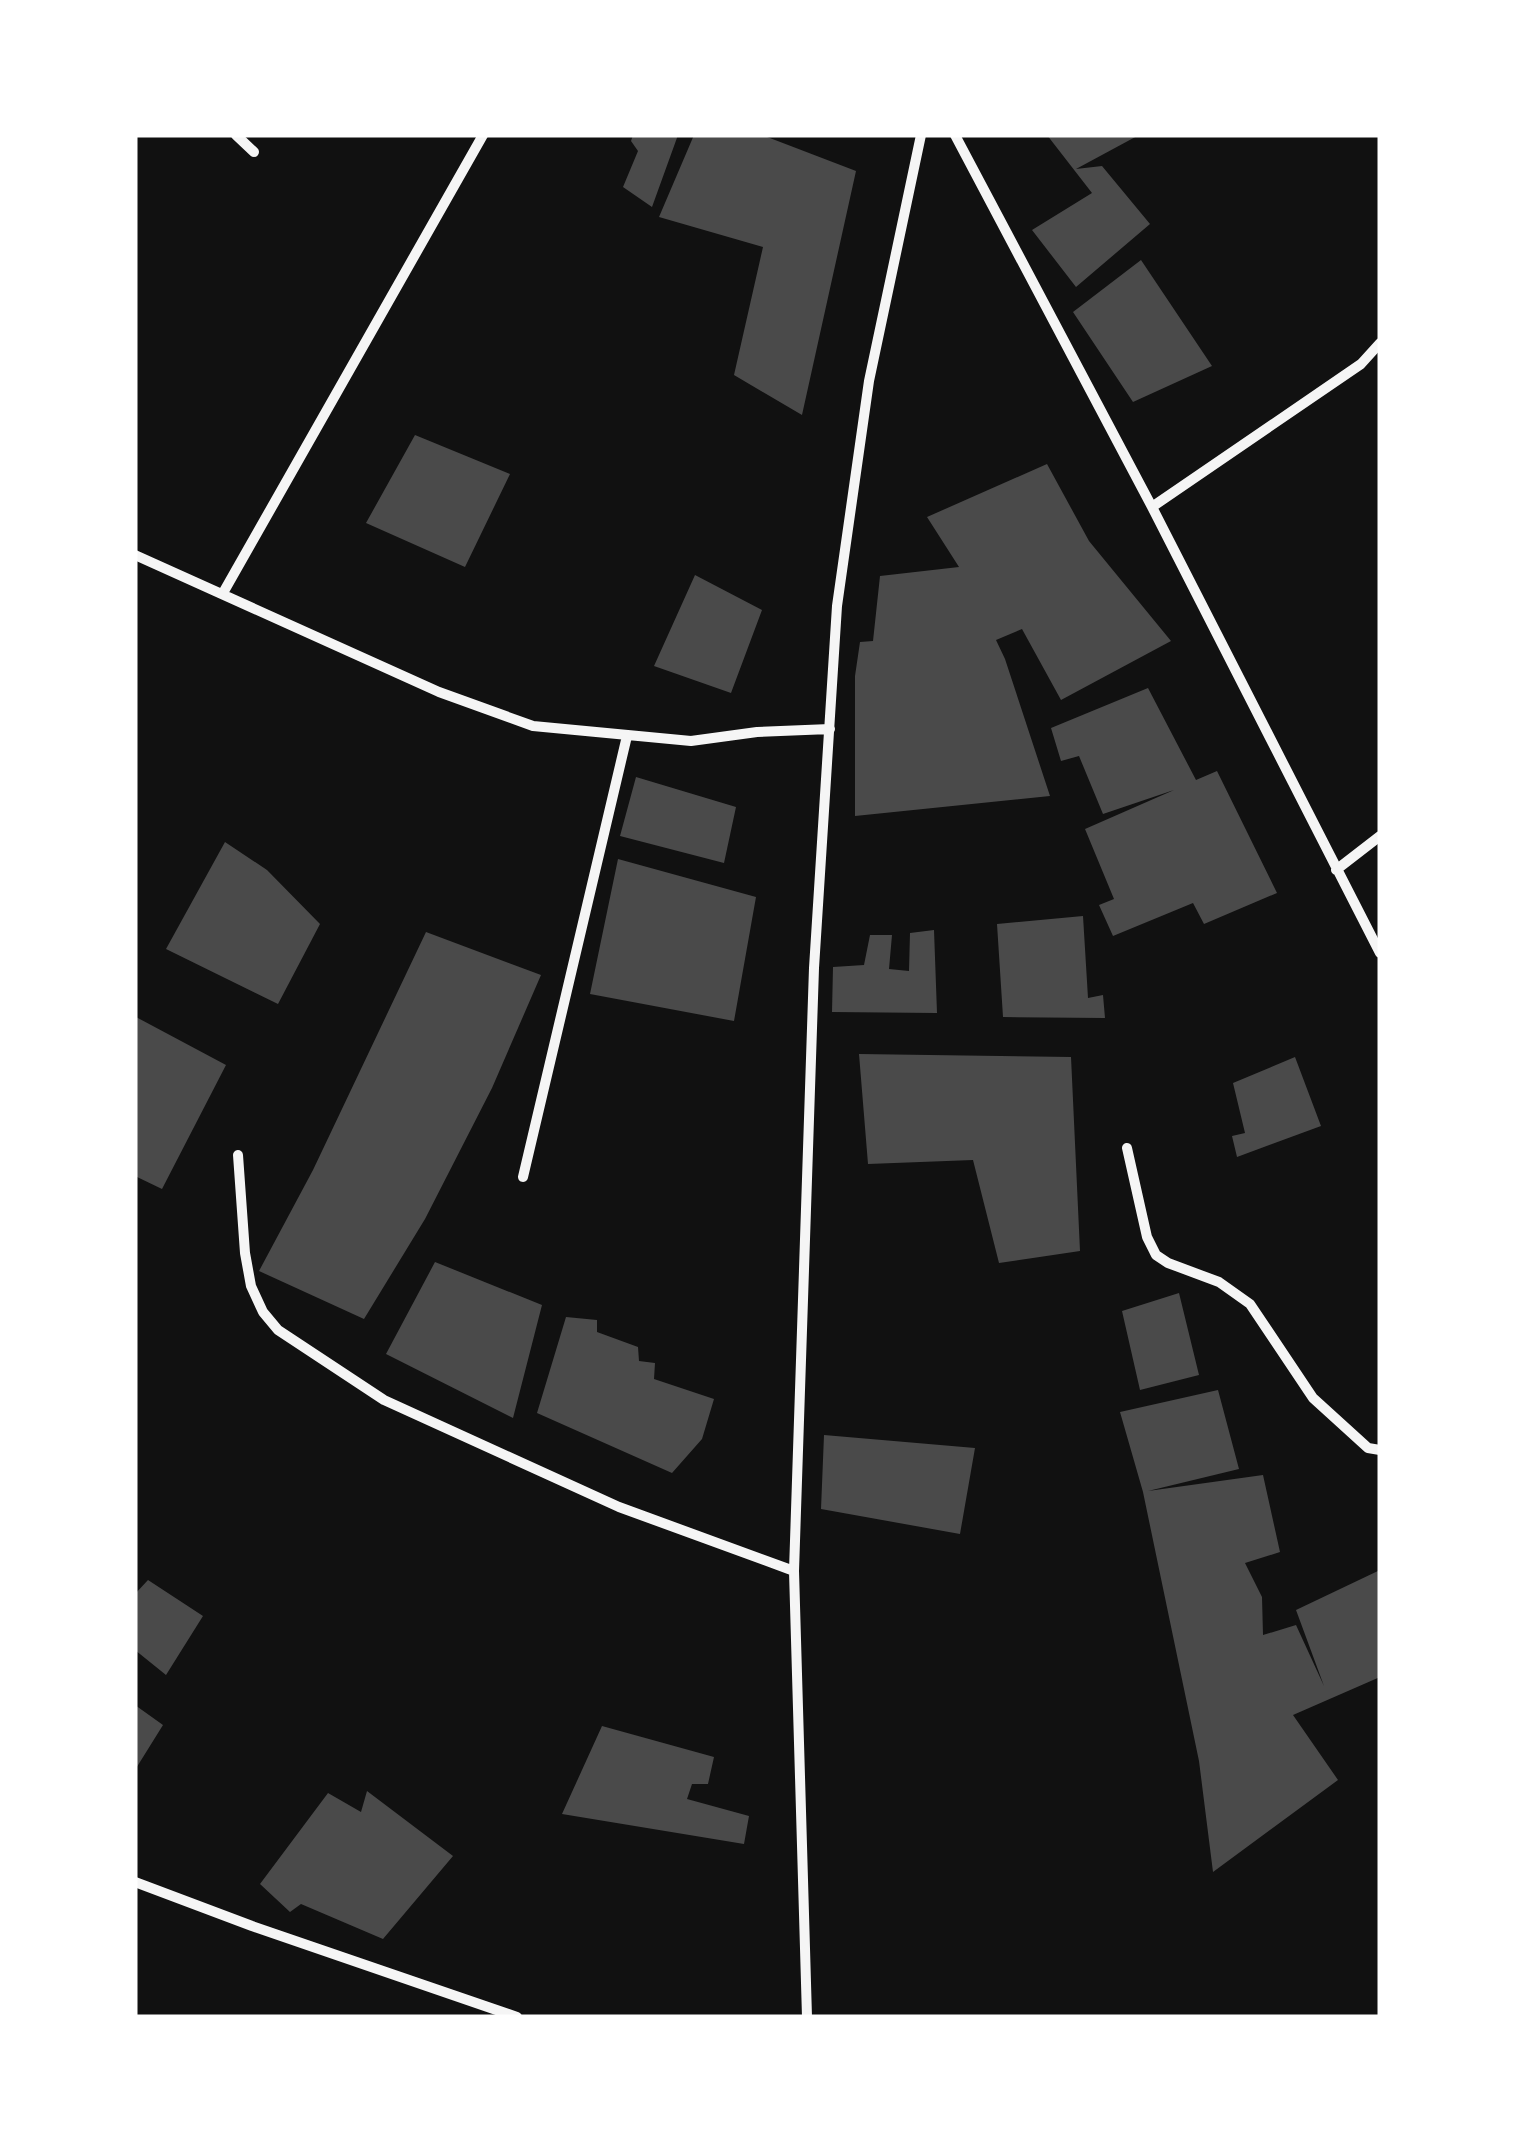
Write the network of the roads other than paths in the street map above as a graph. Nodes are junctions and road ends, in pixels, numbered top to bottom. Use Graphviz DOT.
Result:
graph roads {
  1 [pos="236,135"];
  2 [pos="483,135"];
  3 [pos="921,135"];
  4 [pos="955,135"];
  5 [pos="254,152"];
  6 [pos="1380,343"];
  7 [pos="1152,507"];
  8 [pos="135,555"];
  9 [pos="223,593"];
  10 [pos="830,729"];
  11 [pos="627,736"];
  12 [pos="1380,836"];
  13 [pos="1336,870"];
  14 [pos="1380,953"];
  15 [pos="1126,1148"];
  16 [pos="238,1155"];
  17 [pos="524,1177"];
  18 [pos="1380,1450"];
  19 [pos="794,1571"];
  20 [pos="135,1882"];
  21 [pos="517,2017"];
  22 [pos="807,2017"];
  1 -- 5 [label="street"];
  2 -- 9 [label="street"];
  3 -- 10 [label="street"];
  4 -- 7 [label="street"];
  6 -- 7 [label="street"];
  7 -- 13 [label="street"];
  8 -- 9 [label="street"];
  9 -- 11 [label="street"];
  10 -- 11 [label="street"];
  10 -- 19 [label="street"];
  11 -- 17 [label="street"];
  12 -- 13 [label="street"];
  13 -- 14 [label="street"];
  15 -- 18 [label="street"];
  16 -- 19 [label="street"];
  19 -- 22 [label="street"];
  20 -- 21 [label="street"];
}
